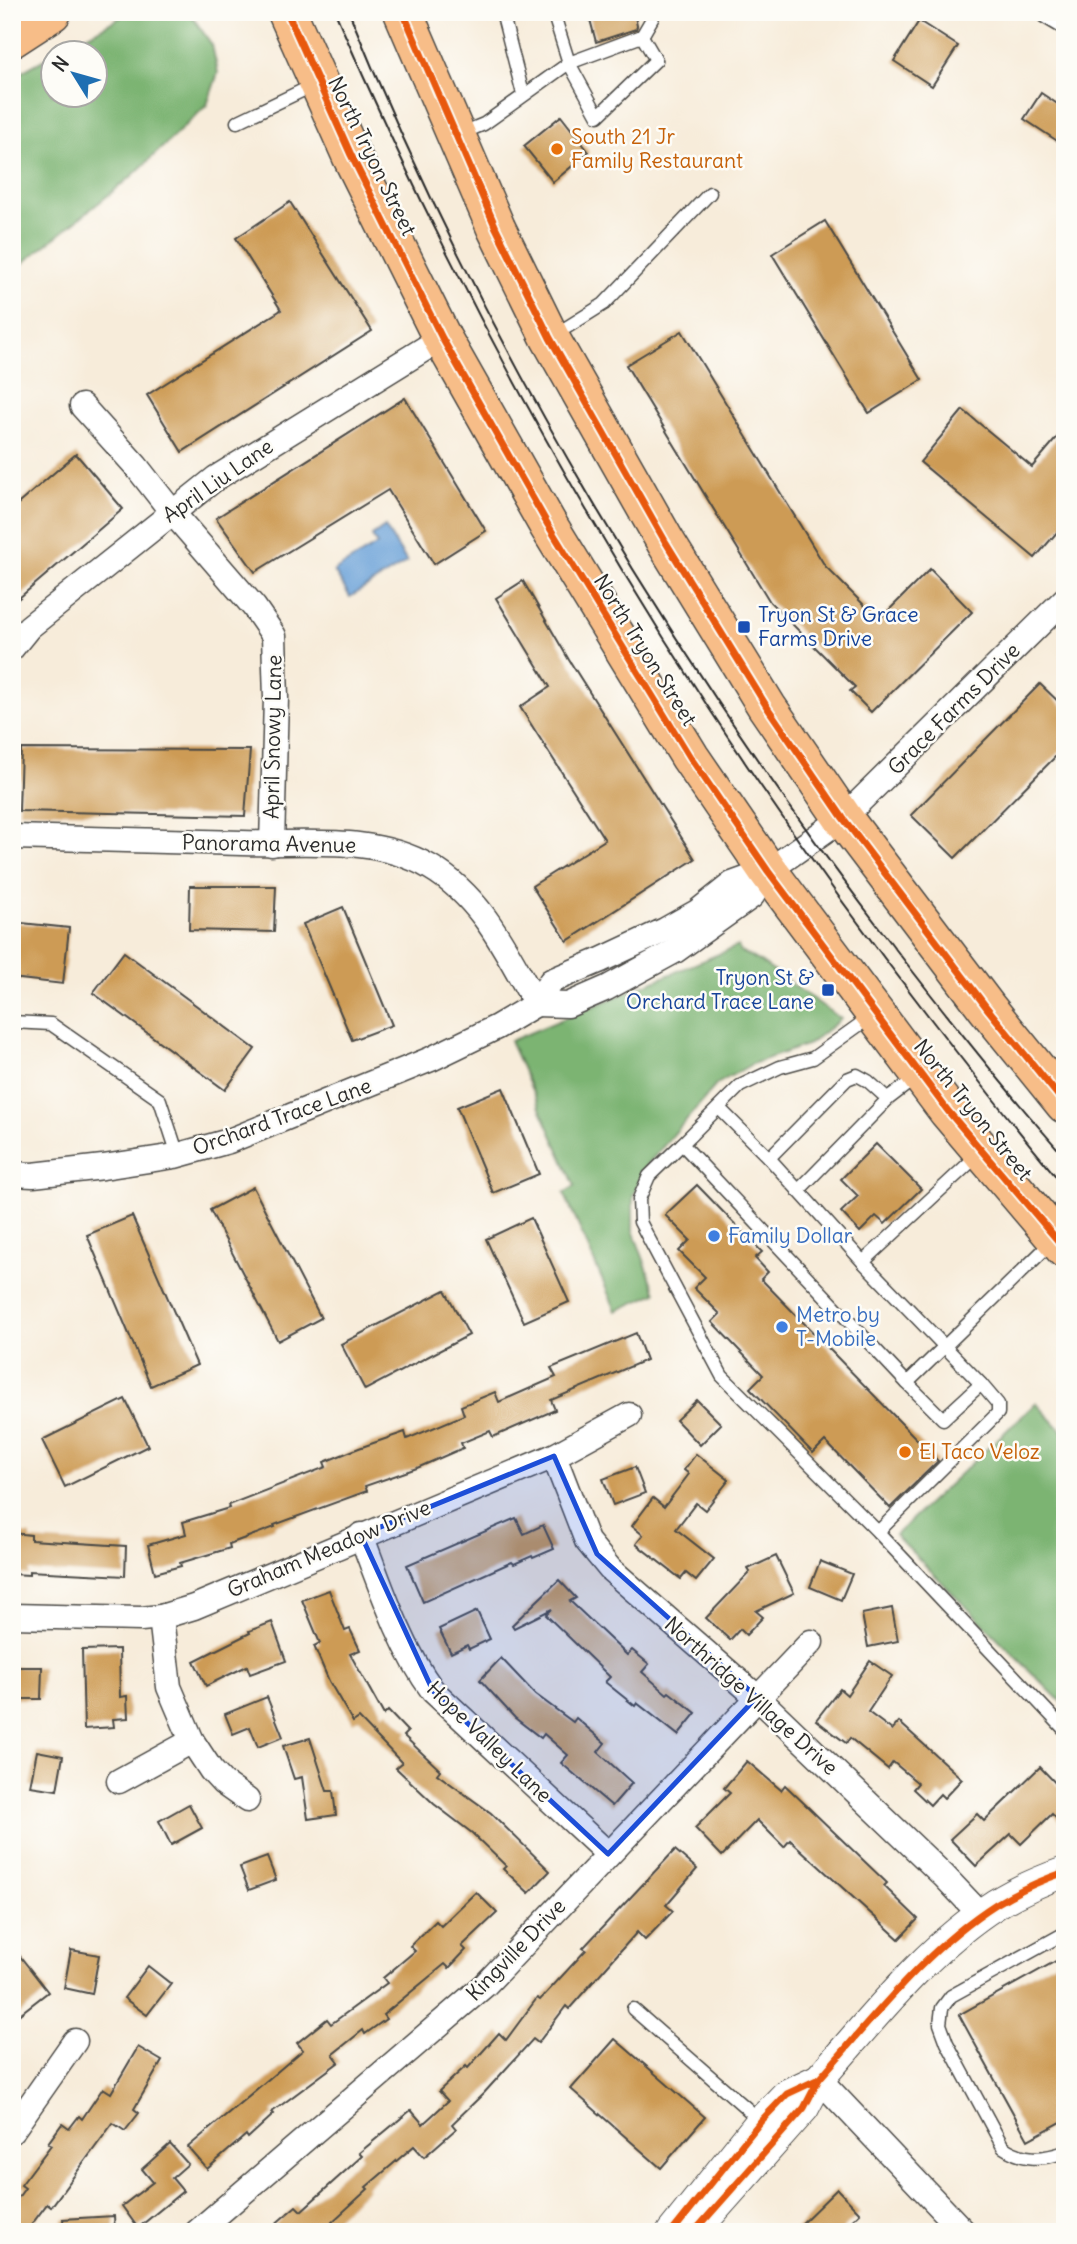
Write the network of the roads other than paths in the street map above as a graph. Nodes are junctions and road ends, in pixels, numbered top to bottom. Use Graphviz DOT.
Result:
graph roads {
  1 [pos="51,12"];
  2 [pos="288,12"];
  3 [pos="403,12"];
  4 [pos="502,12"];
  5 [pos="554,12"];
  6 [pos="652,12"];
  7 [pos="1048,12"];
  8 [pos="1065,22"];
  9 [pos="642,37"];
  10 [pos="12,38"];
  11 [pos="569,63"];
  12 [pos="318,83"];
  13 [pos="523,94"];
  14 [pos="237,121"];
  15 [pos="456,135"];
  16 [pos="710,193"];
  17 [pos="442,338"];
  18 [pos="550,338"];
  19 [pos="82,406"];
  20 [pos="172,512"];
  21 [pos="1065,599"];
  22 [pos="12,648"];
  23 [pos="843,818"];
  24 [pos="12,837"];
  25 [pos="272,844"];
  26 [pos="768,871"];
  27 [pos="536,1004"];
  28 [pos="875,1014"];
  29 [pos="12,1022"];
  30 [pos="920,1074"];
  31 [pos="888,1099"];
  32 [pos="1065,1104"];
  33 [pos="719,1108"];
  34 [pos="682,1144"];
  35 [pos="981,1152"];
  36 [pos="178,1155"];
  37 [pos="769,1157"];
  38 [pos="12,1174"];
  39 [pos="798,1191"];
  40 [pos="1060,1244"];
  41 [pos="863,1262"];
  42 [pos="944,1347"];
  43 [pos="907,1383"];
  44 [pos="981,1384"];
  45 [pos="629,1415"];
  46 [pos="554,1456"];
  47 [pos="878,1532"];
  48 [pos="361,1535"];
  49 [pos="12,1616"];
  50 [pos="161,1616"];
  51 [pos="811,1642"];
  52 [pos="757,1697"];
  53 [pos="1065,1730"];
  54 [pos="192,1741"];
  55 [pos="119,1781"];
  56 [pos="247,1800"];
  57 [pos="608,1854"];
  58 [pos="1065,1872"];
  59 [pos="981,1914"];
  60 [pos="1065,1933"];
  61 [pos="633,2008"];
  62 [pos="75,2041"];
  63 [pos="819,2079"];
  64 [pos="761,2121"];
  65 [pos="12,2131"];
  66 [pos="1065,2152"];
  67 [pos="957,2229"];
  68 [pos="197,2232"];
  69 [pos="672,2232"];
  70 [pos="694,2232"];
  1 -- 10 [label="main road"];
  2 -- 12 [label="main road, North Tryon Street"];
  3 -- 15 [label="main road"];
  4 -- 13 [label="lane"];
  5 -- 11 [label="lane"];
  6 -- 9 [label="lane"];
  7 -- 8 [label="street"];
  9 -- 11 [label="lane"];
  9 -- 11 [label="lane"];
  11 -- 13 [label="lane"];
  12 -- 14 [label="lane"];
  12 -- 17 [label="main road, North Tryon Street"];
  13 -- 15 [label="lane"];
  15 -- 18 [label="main road"];
  16 -- 18 [label="lane"];
  17 -- 20 [label="street, April Liu Lane"];
  17 -- 26 [label="main road, North Tryon Street"];
  18 -- 23 [label="main road"];
  19 -- 20 [label="street, April Snowy Lane"];
  20 -- 22 [label="street, April Liu Lane"];
  20 -- 25 [label="street, April Snowy Lane"];
  21 -- 23 [label="street, Grace Farms Drive"];
  23 -- 26 [label="street, Orchard Trace Lane"];
  23 -- 32 [label="main road"];
  24 -- 25 [label="street, Panorama Avenue"];
  25 -- 27 [label="street, Panorama Avenue"];
  26 -- 27 [label="street, Orchard Trace Lane"];
  26 -- 28 [label="main road, North Tryon Street"];
  27 -- 36 [label="street, Orchard Trace Lane"];
  28 -- 30 [label="main road, North Tryon Street"];
  28 -- 33 [label="lane"];
  29 -- 36 [label="lane"];
  30 -- 31 [label="lane"];
  30 -- 35 [label="main road, North Tryon Street"];
  31 -- 37 [label="lane"];
  31 -- 39 [label="lane"];
  33 -- 34 [label="lane"];
  33 -- 37 [label="lane"];
  34 -- 43 [label="lane"];
  34 -- 47 [label="lane"];
  35 -- 40 [label="main road, North Tryon Street"];
  35 -- 41 [label="lane"];
  36 -- 38 [label="street, Orchard Trace Lane"];
  37 -- 39 [label="lane"];
  39 -- 41 [label="lane"];
  40 -- 42 [label="lane"];
  41 -- 42 [label="lane"];
  42 -- 43 [label="lane"];
  42 -- 44 [label="lane"];
  43 -- 44 [label="lane"];
  44 -- 47 [label="lane"];
  45 -- 46 [label="street, Graham Meadow Drive"];
  46 -- 48 [label="street, Graham Meadow Drive"];
  46 -- 52 [label="street, Northridge Village Drive"];
  47 -- 53 [label="lane"];
  48 -- 50 [label="street, Graham Meadow Drive"];
  48 -- 57 [label="street, Hope Valley Lane"];
  49 -- 50 [label="street, Graham Meadow Drive"];
  50 -- 54 [label="street"];
  51 -- 52 [label="street, Kingville Drive"];
  52 -- 57 [label="street, Kingville Drive"];
  52 -- 59 [label="street, Northridge Village Drive"];
  54 -- 55 [label="street"];
  54 -- 56 [label="street"];
  57 -- 68 [label="street, Kingville Drive"];
  58 -- 59 [label="street"];
  59 -- 63 [label="street"];
  60 -- 66 [label="lane"];
  61 -- 64 [label="lane"];
  62 -- 65 [label="street"];
  63 -- 64 [label="street"];
  63 -- 67 [label="street"];
  63 -- 70 [label="street"];
  64 -- 69 [label="street"];
}
